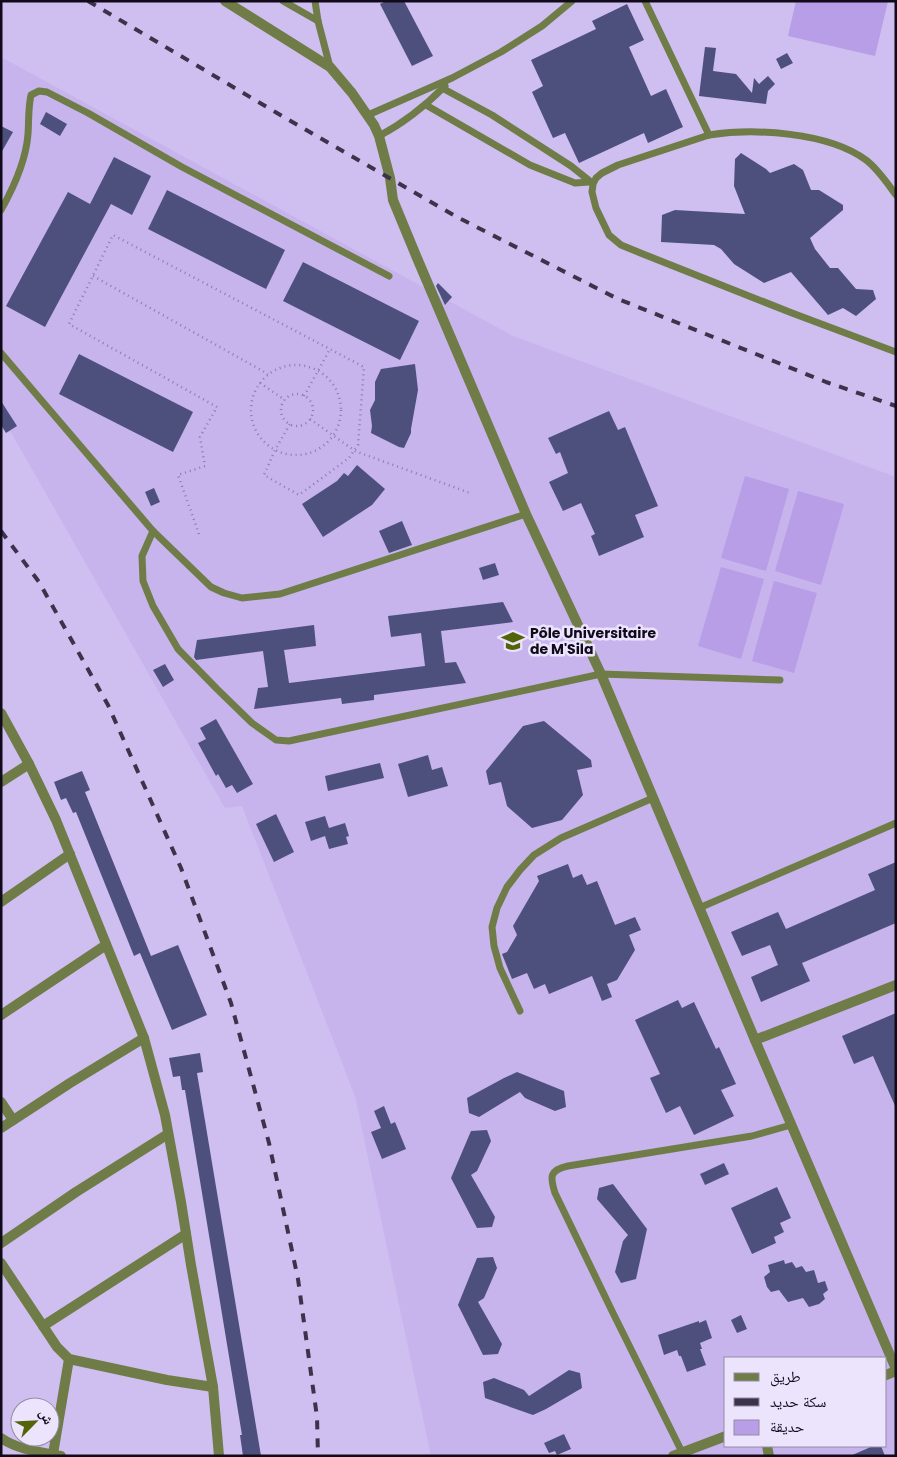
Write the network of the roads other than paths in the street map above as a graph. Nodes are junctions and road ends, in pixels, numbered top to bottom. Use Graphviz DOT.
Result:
graph roads {
  1 [pos="225,1"];
  2 [pos="283,1"];
  3 [pos="315,1"];
  4 [pos="572,1"];
  5 [pos="644,1"];
  6 [pos="318,21"];
  7 [pos="330,67"];
  8 [pos="452,78"];
  9 [pos="442,88"];
  10 [pos="426,105"];
  11 [pos="368,115"];
  12 [pos="709,135"];
  13 [pos="379,136"];
  14 [pos="591,183"];
  15 [pos="896,195"];
  16 [pos="1,210"];
  17 [pos="389,276"];
  18 [pos="896,352"];
  19 [pos="1,353"];
  20 [pos="526,514"];
  21 [pos="153,531"];
  22 [pos="602,674"];
  23 [pos="780,680"];
  24 [pos="1,713"];
  25 [pos="30,764"];
  26 [pos="1,782"];
  27 [pos="653,798"];
  28 [pos="896,823"];
  29 [pos="70,854"];
  30 [pos="1,902"];
  31 [pos="699,908"];
  32 [pos="106,944"];
  33 [pos="896,985"];
  34 [pos="520,1011"];
  35 [pos="1,1015"];
  36 [pos="144,1038"];
  37 [pos="755,1040"];
  38 [pos="1,1102"];
  39 [pos="13,1120"];
  40 [pos="791,1125"];
  41 [pos="1,1128"];
  42 [pos="168,1134"];
  43 [pos="186,1234"];
  44 [pos="1,1243"];
  45 [pos="1,1263"];
  46 [pos="43,1326"];
  47 [pos="69,1359"];
  48 [pos="896,1370"];
  49 [pos="213,1387"];
  50 [pos="724,1437"];
  51 [pos="1,1438"];
  52 [pos="677,1454"];
  53 [pos="57,1455"];
  54 [pos="220,1456"];
  1 -- 7 [label="street"];
  2 -- 6 [label="lane"];
  3 -- 6 [label="lane"];
  4 -- 8 [label="lane"];
  5 -- 12 [label="lane"];
  6 -- 7 [label="lane"];
  7 -- 11 [label="street"];
  8 -- 9 [label="lane"];
  8 -- 11 [label="lane"];
  9 -- 10 [label="lane"];
  9 -- 14 [label="lane"];
  10 -- 13 [label="lane"];
  10 -- 14 [label="lane"];
  11 -- 13 [label="street"];
  12 -- 14 [label="lane"];
  12 -- 15 [label="lane"];
  13 -- 20 [label="street"];
  14 -- 18 [label="lane"];
  16 -- 17 [label="lane"];
  19 -- 21 [label="lane"];
  20 -- 21 [label="lane"];
  20 -- 22 [label="street"];
  21 -- 22 [label="lane"];
  22 -- 23 [label="lane"];
  22 -- 27 [label="street"];
  24 -- 25 [label="street"];
  25 -- 26 [label="street"];
  25 -- 29 [label="street"];
  27 -- 31 [label="street"];
  27 -- 34 [label="lane"];
  28 -- 31 [label="lane"];
  29 -- 30 [label="street"];
  29 -- 32 [label="street"];
  31 -- 37 [label="street"];
  32 -- 35 [label="street"];
  32 -- 36 [label="street"];
  33 -- 37 [label="street"];
  36 -- 39 [label="street"];
  36 -- 42 [label="street"];
  37 -- 40 [label="street"];
  38 -- 39 [label="street"];
  39 -- 41 [label="street"];
  40 -- 48 [label="street"];
  40 -- 52 [label="lane"];
  42 -- 43 [label="street"];
  42 -- 44 [label="street"];
  43 -- 46 [label="street"];
  43 -- 49 [label="street"];
  45 -- 46 [label="street"];
  46 -- 47 [label="street"];
  47 -- 49 [label="street"];
  47 -- 53 [label="street"];
  49 -- 54 [label="street"];
  50 -- 52 [label="street"];
  51 -- 53 [label="street"];
}
